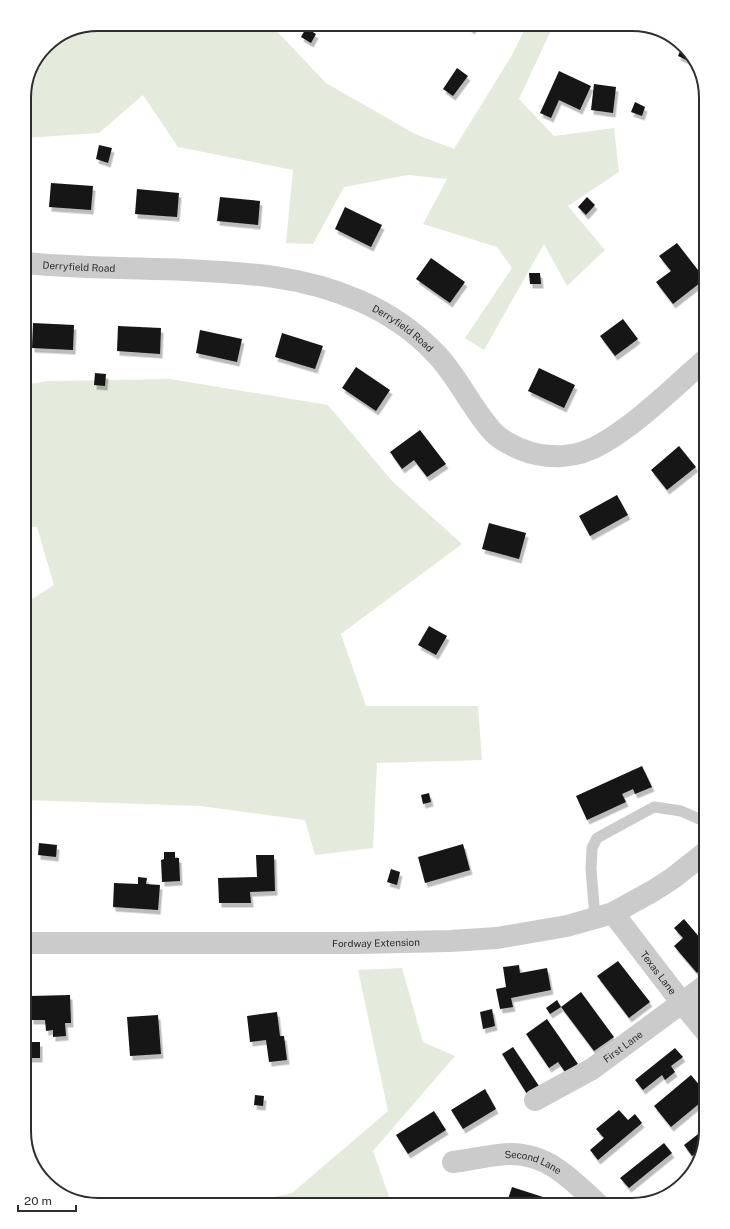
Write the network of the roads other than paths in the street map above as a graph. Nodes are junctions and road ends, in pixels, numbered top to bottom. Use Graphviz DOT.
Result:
graph roads {
  1 [pos="31,263"];
  2 [pos="699,365"];
  3 [pos="699,819"];
  4 [pos="699,858"];
  5 [pos="604,915"];
  6 [pos="31,943"];
  7 [pos="699,990"];
  8 [pos="682,1003"];
  9 [pos="699,1024"];
  10 [pos="535,1100"];
  11 [pos="453,1162"];
  12 [pos="592,1198"];
  1 -- 2 [label="street, Derryfield Road"];
  3 -- 5 [label="lane"];
  4 -- 5 [label="street, Fordway Extension"];
  5 -- 6 [label="street, Fordway Extension"];
  5 -- 8 [label="street, Texas Lane"];
  7 -- 8 [label="street, First Lane"];
  8 -- 9 [label="street, Texas Lane"];
  8 -- 10 [label="street, First Lane"];
  11 -- 12 [label="street, Second Lane"];
}
